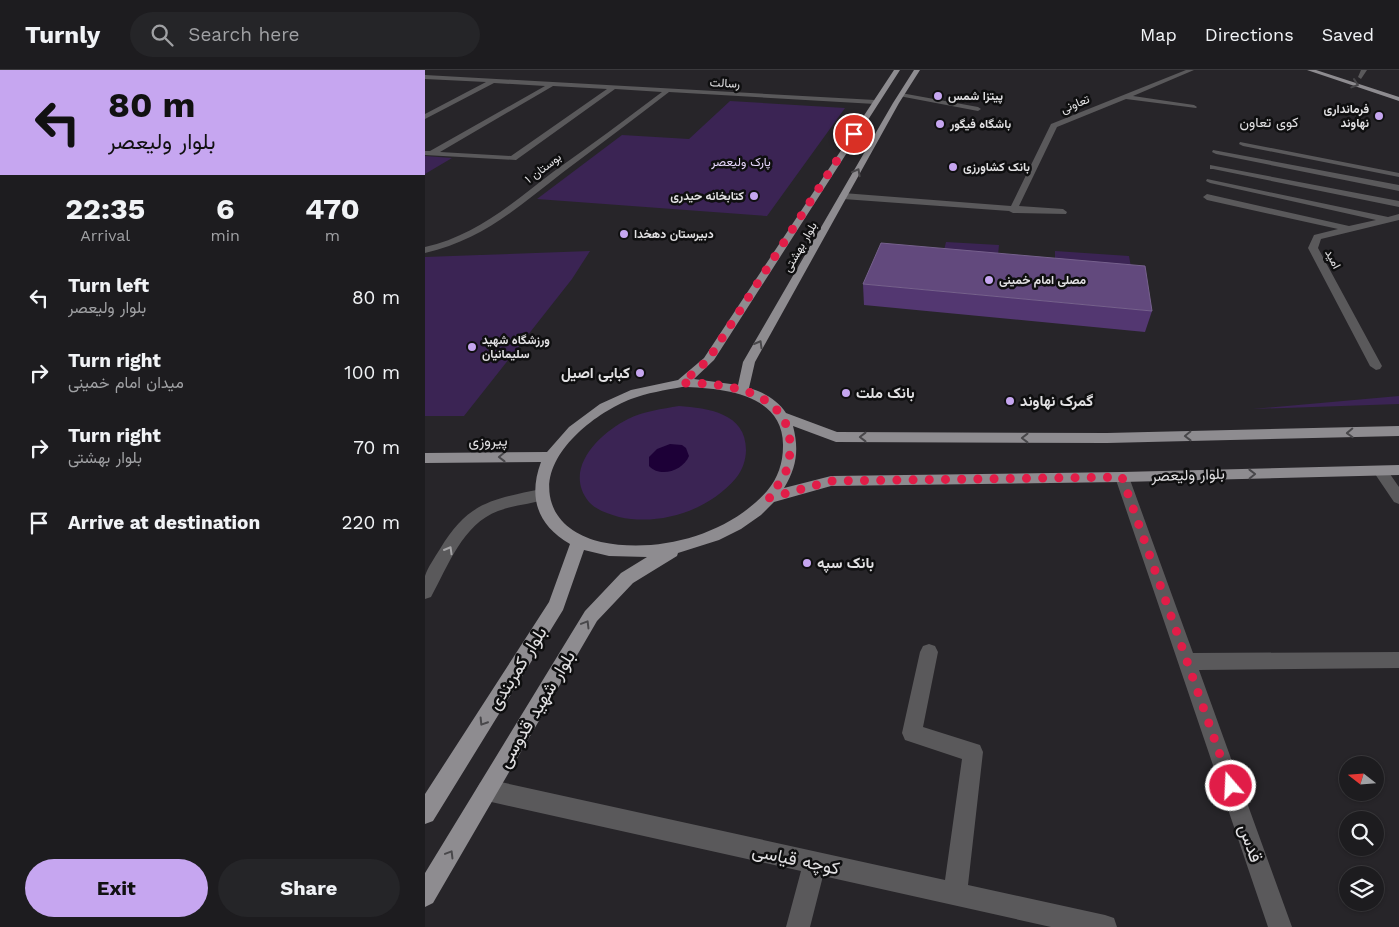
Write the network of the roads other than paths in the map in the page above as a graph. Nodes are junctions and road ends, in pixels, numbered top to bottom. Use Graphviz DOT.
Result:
graph roads {
  1 [pos="897,70"];
  2 [pos="917,70"];
  3 [pos="1191,70"];
  4 [pos="1310,70"];
  5 [pos="1363,73"];
  6 [pos="1354,75"];
  7 [pos="425,77"];
  8 [pos="433,78"];
  9 [pos="1371,80"];
  10 [pos="493,81"];
  11 [pos="425,82"];
  12 [pos="552,84"];
  13 [pos="613,88"];
  14 [pos="667,91"];
  15 [pos="1126,97"];
  16 [pos="898,99"];
  17 [pos="1399,99"];
  18 [pos="875,102"];
  19 [pos="1194,107"];
  20 [pos="977,109"];
  21 [pos="425,117"];
  22 [pos="1243,144"];
  23 [pos="429,153"];
  24 [pos="1213,167"];
  25 [pos="1399,175"];
  26 [pos="1211,181"];
  27 [pos="1399,188"];
  28 [pos="843,196"];
  29 [pos="1399,204"];
  30 [pos="1013,210"];
  31 [pos="1063,212"];
  32 [pos="1394,218"];
  33 [pos="1350,229"];
  34 [pos="425,250"];
  35 [pos="1376,366"];
  36 [pos="682,383"];
  37 [pos="743,389"];
  38 [pos="783,417"];
  39 [pos="1399,431"];
  40 [pos="551,457"];
  41 [pos="425,458"];
  42 [pos="1399,470"];
  43 [pos="1380,471"];
  44 [pos="1122,477"];
  45 [pos="542,495"];
  46 [pos="769,498"];
  47 [pos="1399,498"];
  48 [pos="579,542"];
  49 [pos="675,549"];
  50 [pos="425,592"];
  51 [pos="929,652"];
  52 [pos="1399,660"];
  53 [pos="1188,662"];
  54 [pos="433,788"];
  55 [pos="487,790"];
  56 [pos="425,813"];
  57 [pos="815,863"];
  58 [pos="955,894"];
  59 [pos="425,896"];
  60 [pos="1062,922"];
  61 [pos="798,927"];
  62 [pos="1105,927"];
  63 [pos="1279,927"];
  1 -- 18 [label="main road, بلوار بهشتی"];
  2 -- 16 [label="main road, بلوار بهشتی"];
  3 -- 15 [label="street, تعاونی"];
  4 -- 17 [label="main road, one-way"];
  5 -- 6 [label="main road"];
  5 -- 9 [label="main road"];
  7 -- 8 [label="street, رسالت"];
  8 -- 10 [label="street, رسالت"];
  8 -- 11 [label="street"];
  10 -- 12 [label="street, رسالت"];
  10 -- 21 [label="street"];
  12 -- 13 [label="street, رسالت"];
  12 -- 23 [label="street"];
  13 -- 14 [label="street, رسالت"];
  13 -- 23 [label="street"];
  14 -- 18 [label="street, رسالت"];
  14 -- 34 [label="street, بوستان ۱"];
  15 -- 19 [label="street"];
  15 -- 30 [label="street, تعاونی"];
  16 -- 18 [label="main road"];
  16 -- 20 [label="street"];
  28 -- 16 [label="main road, بلوار بهشتی, one-way"];
  18 -- 36 [label="main road, بلوار بهشتی"];
  22 -- 25 [label="street"];
  24 -- 26 [label="street"];
  24 -- 27 [label="street"];
  24 -- 29 [label="street"];
  26 -- 32 [label="street"];
  26 -- 33 [label="street"];
  28 -- 30 [label="street"];
  37 -- 28 [label="main road, بلوار بهشتی, one-way"];
  30 -- 31 [label="street"];
  32 -- 33 [label="street, امید"];
  33 -- 35 [label="street, امید"];
  36 -- 37 [label="main road"];
  36 -- 40 [label="main road"];
  37 -- 38 [label="main road"];
  39 -- 38 [label="main road, one-way"];
  38 -- 46 [label="main road"];
  40 -- 41 [label="main road, پیروزی, one-way"];
  40 -- 45 [label="main road"];
  42 -- 43 [label="main road, بلوار ولیعصر"];
  44 -- 43 [label="main road, بلوار ولیعصر, one-way"];
  43 -- 47 [label="street"];
  44 -- 46 [label="main road, بلوار ولیعصر"];
  44 -- 53 [label="street, قدس"];
  45 -- 48 [label="main road"];
  50 -- 45 [label="street, one-way"];
  46 -- 49 [label="main road"];
  48 -- 49 [label="main road"];
  48 -- 54 [label="main road, بلوار کمربندی, one-way"];
  55 -- 49 [label="main road, بلوار شهید قدوسی, one-way"];
  51 -- 58 [label="street"];
  52 -- 53 [label="street"];
  53 -- 63 [label="street, قدس"];
  54 -- 56 [label="main road"];
  55 -- 57 [label="street, کوچه قیاسی"];
  59 -- 55 [label="main road, بلوار شهید قدوسی, one-way"];
  57 -- 58 [label="street, کوچه قیاسی"];
  57 -- 61 [label="street"];
  58 -- 60 [label="street, کوچه قیاسی"];
  60 -- 62 [label="street, کوچه قیاسی"];
}
